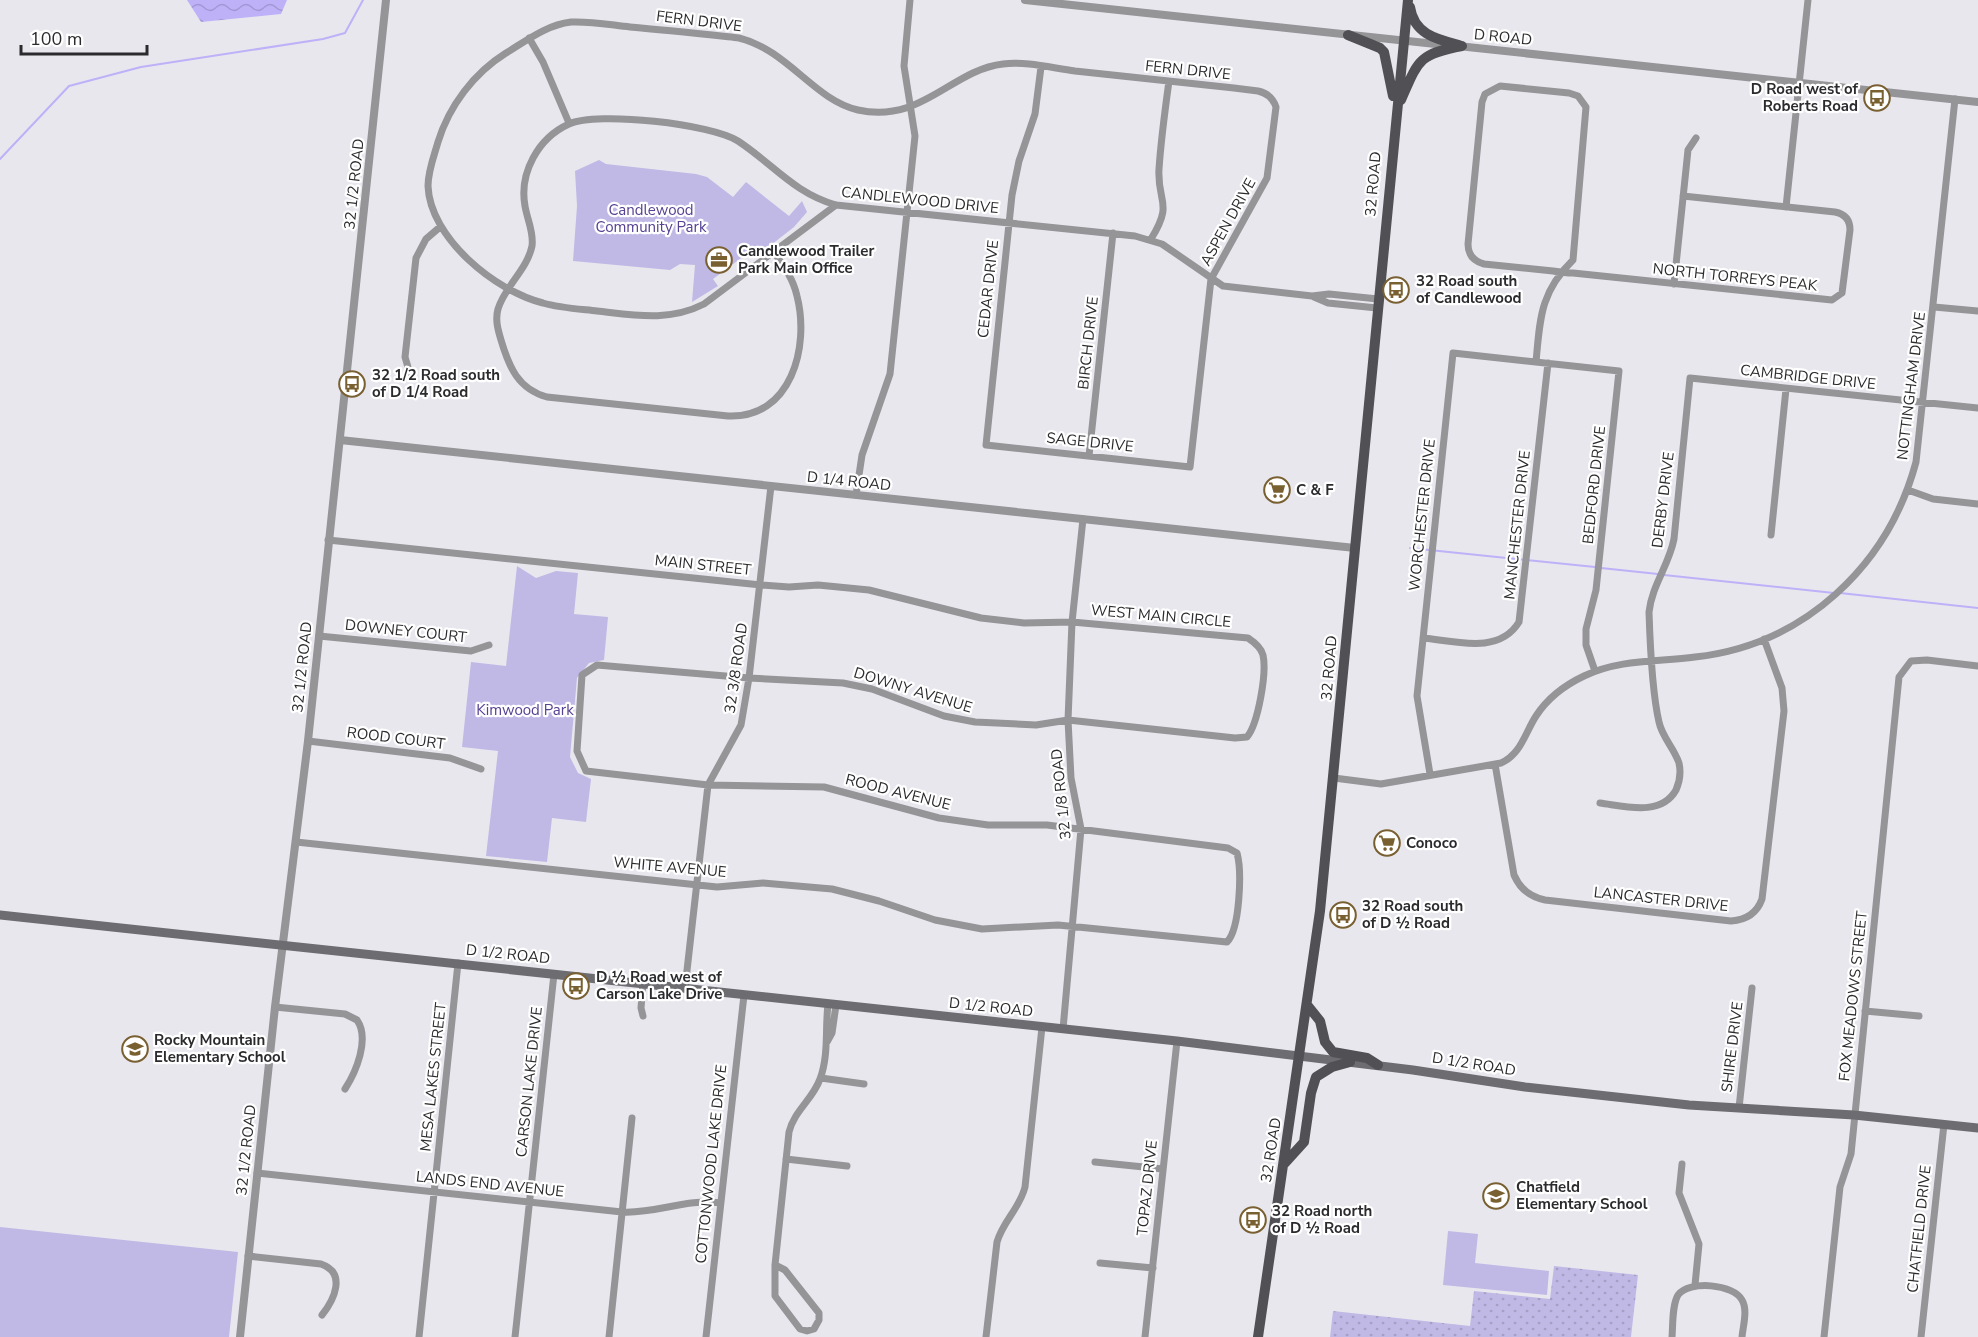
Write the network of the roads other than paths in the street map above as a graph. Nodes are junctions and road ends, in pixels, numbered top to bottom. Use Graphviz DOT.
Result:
graph roads {
  1 [pos="386,0"];
  2 [pos="910,0"];
  3 [pos="1025,0"];
  4 [pos="1408,0"];
  5 [pos="1808,0"];
  6 [pos="1348,34"];
  7 [pos="529,38"];
  8 [pos="1403,40"];
  9 [pos="1462,46"];
  10 [pos="1041,67"];
  11 [pos="1169,81"];
  12 [pos="1798,82"];
  13 [pos="1272,99"];
  14 [pos="1955,99"];
  15 [pos="1978,102"];
  16 [pos="909,106"];
  17 [pos="1396,111"];
  18 [pos="569,123"];
  19 [pos="1696,138"];
  20 [pos="1683,196"];
  21 [pos="836,205"];
  22 [pos="1786,207"];
  23 [pos="907,212"];
  24 [pos="1009,222"];
  25 [pos="440,227"];
  26 [pos="1113,233"];
  27 [pos="1151,239"];
  28 [pos="772,251"];
  29 [pos="1561,272"];
  30 [pos="1211,279"];
  31 [pos="1674,284"];
  32 [pos="507,287"];
  33 [pos="1377,304"];
  34 [pos="1934,308"];
  35 [pos="1978,311"];
  36 [pos="1536,362"];
  37 [pos="1548,363"];
  38 [pos="410,374"];
  39 [pos="1690,378"];
  40 [pos="1786,389"];
  41 [pos="1924,402"];
  42 [pos="1978,408"];
  43 [pos="340,440"];
  44 [pos="986,445"];
  45 [pos="1089,456"];
  46 [pos="1191,467"];
  47 [pos="771,486"];
  48 [pos="1908,490"];
  49 [pos="856,495"];
  50 [pos="1978,504"];
  51 [pos="1083,519"];
  52 [pos="1771,535"];
  53 [pos="328,540"];
  54 [pos="1356,548"];
  55 [pos="761,585"];
  56 [pos="1072,622"];
  57 [pos="319,636"];
  58 [pos="1248,638"];
  59 [pos="1424,638"];
  60 [pos="1764,639"];
  61 [pos="489,645"];
  62 [pos="1652,659"];
  63 [pos="1978,666"];
  64 [pos="1595,671"];
  65 [pos="749,678"];
  66 [pos="1068,720"];
  67 [pos="308,741"];
  68 [pos="1495,764"];
  69 [pos="481,769"];
  70 [pos="586,771"];
  71 [pos="1430,774"];
  72 [pos="1334,778"];
  73 [pos="708,785"];
  74 [pos="1600,803"];
  75 [pos="1081,829"];
  76 [pos="296,842"];
  77 [pos="696,884"];
  78 [pos="0,915"];
  79 [pos="1074,926"];
  80 [pos="1227,942"];
  81 [pos="283,946"];
  82 [pos="458,963"];
  83 [pos="554,974"];
  84 [pos="643,983"];
  85 [pos="685,988"];
  86 [pos="1752,988"];
  87 [pos="744,995"];
  88 [pos="832,1004"];
  89 [pos="1308,1006"];
  90 [pos="275,1007"];
  91 [pos="1866,1011"];
  92 [pos="643,1016"];
  93 [pos="1919,1016"];
  94 [pos="1042,1027"];
  95 [pos="1063,1029"];
  96 [pos="1177,1041"];
  97 [pos="1301,1056"];
  98 [pos="1350,1062"];
  99 [pos="1378,1065"];
  100 [pos="821,1078"];
  101 [pos="864,1084"];
  102 [pos="345,1089"];
  103 [pos="1739,1108"];
  104 [pos="1854,1115"];
  105 [pos="632,1118"];
  106 [pos="1944,1124"];
  107 [pos="1978,1128"];
  108 [pos="786,1159"];
  109 [pos="1095,1162"];
  110 [pos="1284,1163"];
  111 [pos="1682,1164"];
  112 [pos="848,1166"];
  113 [pos="1163,1169"];
  114 [pos="257,1173"];
  115 [pos="434,1192"];
  116 [pos="530,1202"];
  117 [pos="720,1203"];
  118 [pos="622,1212"];
  119 [pos="248,1256"];
  120 [pos="1100,1263"];
  121 [pos="775,1265"];
  122 [pos="1153,1268"];
  123 [pos="1695,1285"];
  124 [pos="322,1315"];
  125 [pos="240,1337"];
  126 [pos="418,1337"];
  127 [pos="515,1337"];
  128 [pos="609,1337"];
  129 [pos="706,1337"];
  130 [pos="986,1337"];
  131 [pos="1145,1337"];
  132 [pos="1258,1337"];
  133 [pos="1672,1337"];
  134 [pos="1742,1337"];
  135 [pos="1824,1337"];
  136 [pos="1921,1337"];
  1 -- 43 [label="street, 32 1/2 ROAD"];
  2 -- 16 [label="street"];
  3 -- 6 [label="street, D ROAD"];
  4 -- 8 [label="main road, 32 ROAD"];
  4 -- 9 [label="main road"];
  5 -- 12 [label="street"];
  6 -- 8 [label="street, D ROAD"];
  6 -- 17 [label="main road"];
  7 -- 16 [label="street, FERN DRIVE"];
  7 -- 18 [label="street"];
  7 -- 25 [label="street, FERN DRIVE"];
  8 -- 9 [label="street, D ROAD"];
  8 -- 17 [label="main road, 32 ROAD"];
  9 -- 12 [label="street, D ROAD"];
  9 -- 17 [label="main road"];
  10 -- 11 [label="street, FERN DRIVE"];
  10 -- 16 [label="street, FERN DRIVE"];
  10 -- 24 [label="street, CEDAR DRIVE"];
  11 -- 13 [label="street, FERN DRIVE"];
  11 -- 27 [label="street"];
  12 -- 14 [label="street, D ROAD"];
  12 -- 22 [label="street"];
  13 -- 30 [label="street, ASPEN DRIVE"];
  14 -- 15 [label="street, D ROAD"];
  14 -- 34 [label="street, NOTTINGHAM DRIVE"];
  16 -- 23 [label="street"];
  17 -- 33 [label="main road, 32 ROAD"];
  18 -- 21 [label="street, CANDLEWOOD DRIVE"];
  18 -- 32 [label="street"];
  19 -- 20 [label="street"];
  20 -- 22 [label="street"];
  20 -- 31 [label="street"];
  21 -- 23 [label="street, CANDLEWOOD DRIVE"];
  21 -- 28 [label="street, FERN DRIVE"];
  22 -- 31 [label="street, NORTH TORREYS PEAK"];
  23 -- 24 [label="street, CANDLEWOOD DRIVE"];
  23 -- 49 [label="street"];
  24 -- 26 [label="street, CANDLEWOOD DRIVE"];
  24 -- 44 [label="street, CEDAR DRIVE"];
  25 -- 32 [label="street, FERN DRIVE"];
  25 -- 38 [label="street"];
  26 -- 27 [label="street, CANDLEWOOD DRIVE"];
  26 -- 45 [label="street, BIRCH DRIVE"];
  27 -- 30 [label="street, CANDLEWOOD DRIVE"];
  28 -- 32 [label="street, FERN DRIVE"];
  28 -- 32 [label="street"];
  29 -- 29 [label="street, NORTH TORREYS PEAK"];
  29 -- 31 [label="street, NORTH TORREYS PEAK"];
  29 -- 36 [label="street"];
  30 -- 33 [label="street, CANDLEWOOD DRIVE"];
  30 -- 46 [label="street, ASPEN DRIVE"];
  33 -- 54 [label="main road, 32 ROAD"];
  34 -- 35 [label="street"];
  34 -- 41 [label="street, NOTTINGHAM DRIVE"];
  36 -- 37 [label="street, WORCHESTER DRIVE"];
  36 -- 59 [label="street, WORCHESTER DRIVE"];
  37 -- 59 [label="street, MANCHESTER DRIVE"];
  37 -- 64 [label="street, BEDFORD DRIVE"];
  39 -- 40 [label="street, CAMBRIDGE DRIVE"];
  39 -- 62 [label="street, DERBY DRIVE"];
  40 -- 41 [label="street, CAMBRIDGE DRIVE"];
  40 -- 52 [label="street"];
  41 -- 42 [label="street, CAMBRIDGE DRIVE"];
  41 -- 48 [label="street, NOTTINGHAM DRIVE"];
  43 -- 47 [label="street, D 1/4 ROAD"];
  43 -- 53 [label="street, 32 1/2 ROAD"];
  44 -- 45 [label="street, SAGE DRIVE"];
  45 -- 46 [label="street, SAGE DRIVE"];
  47 -- 49 [label="street, D 1/4 ROAD"];
  47 -- 55 [label="street, 32 3/8 ROAD"];
  48 -- 50 [label="street"];
  48 -- 60 [label="street, NOTTINGHAM DRIVE"];
  49 -- 51 [label="street, D 1/4 ROAD"];
  51 -- 54 [label="street, D 1/4 ROAD"];
  51 -- 56 [label="street, 32 1/8 ROAD"];
  53 -- 55 [label="street, MAIN STREET"];
  53 -- 57 [label="street, 32 1/2 ROAD"];
  54 -- 72 [label="main road, 32 ROAD"];
  55 -- 56 [label="street, MAIN STREET"];
  55 -- 65 [label="street, 32 3/8 ROAD"];
  56 -- 58 [label="street, WEST MAIN CIRCLE"];
  56 -- 66 [label="street, 32 1/8 ROAD"];
  57 -- 61 [label="street, DOWNEY COURT"];
  57 -- 67 [label="street, 32 1/2 ROAD"];
  58 -- 66 [label="street, DOWNY AVENUE"];
  59 -- 71 [label="street, WORCHESTER DRIVE"];
  60 -- 62 [label="street, NOTTINGHAM DRIVE"];
  60 -- 68 [label="street, LANCASTER DRIVE"];
  62 -- 64 [label="street, NOTTINGHAM DRIVE"];
  62 -- 74 [label="street, DERBY DRIVE"];
  63 -- 91 [label="street, FOX MEADOWS STREET"];
  64 -- 68 [label="street, NOTTINGHAM DRIVE"];
  65 -- 66 [label="street, DOWNY AVENUE"];
  65 -- 70 [label="street, DOWNY AVENUE"];
  65 -- 73 [label="street, 32 3/8 ROAD"];
  66 -- 75 [label="street, 32 1/8 ROAD"];
  67 -- 69 [label="street, ROOD COURT"];
  67 -- 76 [label="street, 32 1/2 ROAD"];
  68 -- 71 [label="street, NOTTINGHAM DRIVE"];
  70 -- 73 [label="street, ROOD AVENUE"];
  71 -- 72 [label="street, NOTTINGHAM DRIVE"];
  72 -- 89 [label="main road, 32 ROAD"];
  73 -- 75 [label="street, ROOD AVENUE"];
  73 -- 77 [label="street, 32 3/8 ROAD"];
  75 -- 79 [label="street, 32 1/8 ROAD"];
  75 -- 80 [label="street, ROOD AVENUE"];
  76 -- 77 [label="street, WHITE AVENUE"];
  76 -- 81 [label="street, 32 1/2 ROAD"];
  77 -- 79 [label="street, WHITE AVENUE"];
  77 -- 85 [label="street, 32 3/8 ROAD"];
  78 -- 81 [label="main road, D 1/2 ROAD"];
  79 -- 80 [label="street, WHITE AVENUE"];
  79 -- 95 [label="street, 32 1/8 ROAD"];
  81 -- 82 [label="main road, D 1/2 ROAD"];
  81 -- 90 [label="street, 32 1/2 ROAD"];
  82 -- 83 [label="main road, D 1/2 ROAD"];
  82 -- 115 [label="street, MESA LAKES STREET"];
  83 -- 84 [label="main road, D 1/2 ROAD"];
  83 -- 116 [label="street, CARSON LAKE DRIVE"];
  84 -- 85 [label="main road, D 1/2 ROAD"];
  84 -- 92 [label="street"];
  85 -- 87 [label="main road, D 1/2 ROAD"];
  86 -- 103 [label="street, SHIRE DRIVE"];
  87 -- 88 [label="main road, D 1/2 ROAD"];
  87 -- 117 [label="street, COTTONWOOD LAKE DRIVE"];
  88 -- 94 [label="main road, D 1/2 ROAD"];
  88 -- 100 [label="street"];
  89 -- 97 [label="main road, 32 ROAD"];
  89 -- 99 [label="main road"];
  90 -- 102 [label="street"];
  90 -- 114 [label="street, 32 1/2 ROAD"];
  91 -- 93 [label="street"];
  91 -- 104 [label="street, FOX MEADOWS STREET"];
  94 -- 95 [label="main road, D 1/2 ROAD"];
  94 -- 130 [label="street"];
  95 -- 96 [label="main road, D 1/2 ROAD"];
  96 -- 97 [label="main road, D 1/2 ROAD"];
  96 -- 113 [label="street, TOPAZ DRIVE"];
  97 -- 98 [label="main road, D 1/2 ROAD"];
  97 -- 110 [label="main road, 32 ROAD"];
  98 -- 99 [label="main road, D 1/2 ROAD"];
  98 -- 110 [label="main road"];
  99 -- 103 [label="main road, D 1/2 ROAD"];
  100 -- 101 [label="street"];
  100 -- 108 [label="street"];
  103 -- 104 [label="main road, D 1/2 ROAD"];
  104 -- 106 [label="main road, D 1/2 ROAD"];
  104 -- 135 [label="street, FOX MEADOWS STREET"];
  105 -- 118 [label="street"];
  106 -- 107 [label="main road, D 1/2 ROAD"];
  106 -- 136 [label="street, CHATFIELD DRIVE"];
  108 -- 112 [label="street"];
  108 -- 121 [label="street"];
  109 -- 113 [label="street"];
  110 -- 132 [label="main road, 32 ROAD"];
  111 -- 123 [label="street"];
  113 -- 122 [label="street, TOPAZ DRIVE"];
  114 -- 115 [label="street, LANDS END AVENUE"];
  114 -- 119 [label="street, 32 1/2 ROAD"];
  115 -- 116 [label="street, LANDS END AVENUE"];
  115 -- 126 [label="street, MESA LAKES STREET"];
  116 -- 118 [label="street, LANDS END AVENUE"];
  116 -- 127 [label="street, CARSON LAKE DRIVE"];
  117 -- 118 [label="street, LANDS END AVENUE"];
  117 -- 129 [label="street, COTTONWOOD LAKE DRIVE"];
  118 -- 128 [label="street"];
  119 -- 124 [label="street"];
  119 -- 125 [label="street, 32 1/2 ROAD"];
  120 -- 122 [label="street"];
  121 -- 121 [label="street"];
  122 -- 131 [label="street, TOPAZ DRIVE"];
  123 -- 133 [label="street"];
  123 -- 134 [label="street"];
}
